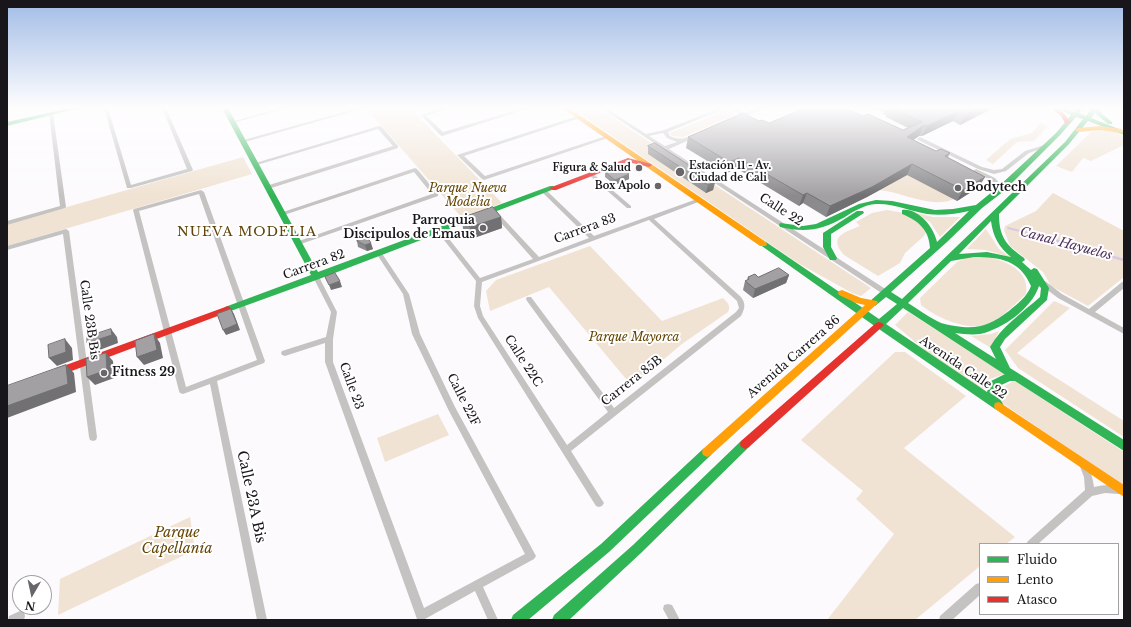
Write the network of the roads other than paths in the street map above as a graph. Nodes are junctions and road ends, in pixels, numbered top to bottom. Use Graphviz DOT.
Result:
graph roads {
  1 [pos="54,137"];
  2 [pos="115,137"];
  3 [pos="176,137"];
  4 [pos="241,137"];
  5 [pos="257,137"];
  6 [pos="345,137"];
  7 [pos="388,137"];
  8 [pos="515,137"];
  9 [pos="604,137"];
  10 [pos="610,137"];
  11 [pos="649,137"];
  12 [pos="668,137"];
  13 [pos="691,137"];
  14 [pos="1055,137"];
  15 [pos="1072,137"];
  16 [pos="243,141"];
  17 [pos="682,141"];
  18 [pos="1045,147"];
  19 [pos="666,148"];
  20 [pos="626,149"];
  21 [pos="628,160"];
  22 [pos="255,164"];
  23 [pos="649,165"];
  24 [pos="591,174"];
  25 [pos="268,187"];
  26 [pos="1001,189"];
  27 [pos="545,192"];
  28 [pos="699,200"];
  29 [pos="979,206"];
  30 [pos="629,207"];
  31 [pos="493,211"];
  32 [pos="995,213"];
  33 [pos="282,214"];
  34 [pos="650,218"];
  35 [pos="7,223"];
  36 [pos="783,225"];
  37 [pos="440,231"];
  38 [pos="593,239"];
  39 [pos="298,243"];
  40 [pos="7,248"];
  41 [pos="934,249"];
  42 [pos="380,253"];
  43 [pos="833,258"];
  44 [pos="537,259"];
  45 [pos="948,259"];
  46 [pos="790,263"];
  47 [pos="316,277"];
  48 [pos="479,281"];
  49 [pos="1042,282"];
  50 [pos="1124,284"];
  51 [pos="885,292"];
  52 [pos="1044,298"];
  53 [pos="529,300"];
  54 [pos="1071,302"];
  55 [pos="874,303"];
  56 [pos="903,303"];
  57 [pos="241,304"];
  58 [pos="1090,312"];
  59 [pos="862,313"];
  60 [pos="878,324"];
  61 [pos="937,325"];
  62 [pos="1124,331"];
  63 [pos="168,332"];
  64 [pos="329,338"];
  65 [pos="285,353"];
  66 [pos="84,363"];
  67 [pos="1007,371"];
  68 [pos="48,376"];
  69 [pos="1018,377"];
  70 [pos="213,379"];
  71 [pos="994,403"];
  72 [pos="613,412"];
  73 [pos="93,437"];
  74 [pos="1124,446"];
  75 [pos="566,450"];
  76 [pos="1083,464"];
  77 [pos="1123,491"];
  78 [pos="1090,492"];
  79 [pos="599,503"];
  80 [pos="1032,543"];
  81 [pos="477,584"];
  82 [pos="979,589"];
  83 [pos="668,608"];
  84 [pos="262,620"];
  85 [pos="493,620"];
  86 [pos="518,620"];
  87 [pos="559,620"];
  88 [pos="675,620"];
  89 [pos="944,620"];
  1 -- 35 [label="street"];
  2 -- 3 [label="street"];
  4 -- 16 [label="main road, Calle 23"];
  5 -- 16 [label="street"];
  6 -- 22 [label="street"];
  7 -- 25 [label="street"];
  8 -- 9 [label="street"];
  10 -- 20 [label="main road, Avenida Calle 22"];
  11 -- 19 [label="street, Calle 22"];
  12 -- 17 [label="street"];
  13 -- 17 [label="street"];
  14 -- 18 [label="main road, Avenida Carrera 86"];
  15 -- 32 [label="main road"];
  16 -- 22 [label="main road, Calle 23"];
  17 -- 19 [label="street"];
  18 -- 26 [label="main road, Avenida Carrera 86"];
  18 -- 26 [label="street"];
  19 -- 36 [label="street, Calle 22"];
  20 -- 21 [label="main road"];
  20 -- 23 [label="main road, Avenida Calle 22"];
  21 -- 23 [label="main road"];
  21 -- 24 [label="main road, Carrera 82"];
  22 -- 25 [label="main road, Calle 23"];
  23 -- 28 [label="main road, Avenida Calle 22"];
  24 -- 27 [label="main road, Carrera 82"];
  24 -- 30 [label="street"];
  25 -- 33 [label="main road, Calle 23"];
  26 -- 29 [label="main road, Avenida Carrera 86"];
  27 -- 31 [label="main road, Carrera 82"];
  27 -- 38 [label="street"];
  28 -- 34 [label="street, Carrera 83"];
  28 -- 46 [label="main road, Avenida Calle 22"];
  29 -- 36 [label="main road"];
  29 -- 41 [label="main road, Avenida Carrera 86"];
  31 -- 37 [label="main road, Carrera 82"];
  31 -- 44 [label="street"];
  32 -- 45 [label="main road"];
  32 -- 49 [label="main road"];
  33 -- 39 [label="main road, Calle 23"];
  33 -- 39 [label="street"];
  34 -- 38 [label="street, Carrera 83"];
  34 -- 72 [label="street, Carrera 85B"];
  36 -- 43 [label="street, Calle 22"];
  37 -- 42 [label="main road, Carrera 82"];
  37 -- 48 [label="street"];
  38 -- 44 [label="street, Carrera 83"];
  39 -- 47 [label="main road, Calle 23"];
  40 -- 66 [label="street, Calle 23B Bis"];
  41 -- 43 [label="main road"];
  41 -- 51 [label="main road, Avenida Carrera 86"];
  42 -- 47 [label="main road, Carrera 82"];
  42 -- 81 [label="street, Calle 22F"];
  43 -- 51 [label="street, Calle 22"];
  44 -- 48 [label="street, Carrera 83"];
  45 -- 56 [label="main road"];
  45 -- 61 [label="main road"];
  46 -- 55 [label="main road, Avenida Calle 22"];
  46 -- 59 [label="main road, Avenida Calle 22"];
  47 -- 57 [label="main road, Carrera 82"];
  47 -- 64 [label="street, Calle 23"];
  48 -- 75 [label="street, Calle 22C"];
  49 -- 52 [label="main road"];
  49 -- 54 [label="street"];
  50 -- 58 [label="street"];
  51 -- 55 [label="main road, Avenida Carrera 86"];
  51 -- 56 [label="main road, Avenida Calle 22"];
  52 -- 54 [label="street"];
  52 -- 67 [label="main road"];
  53 -- 72 [label="street"];
  54 -- 58 [label="street"];
  55 -- 59 [label="main road, Avenida Carrera 86"];
  56 -- 60 [label="main road"];
  56 -- 61 [label="main road, Avenida Calle 22"];
  57 -- 63 [label="main road, Carrera 82"];
  57 -- 63 [label="street"];
  57 -- 70 [label="street"];
  58 -- 62 [label="street"];
  59 -- 60 [label="main road, Avenida Calle 22"];
  59 -- 86 [label="main road, Avenida Carrera 86"];
  60 -- 71 [label="main road, Avenida Calle 22"];
  60 -- 87 [label="main road"];
  61 -- 67 [label="main road, Avenida Calle 22"];
  63 -- 66 [label="main road, Carrera 82"];
  63 -- 70 [label="street"];
  64 -- 65 [label="street"];
  64 -- 81 [label="street, Calle 23"];
  66 -- 68 [label="main road, Carrera 82"];
  66 -- 73 [label="street, Calle 23B Bis"];
  67 -- 69 [label="main road, Avenida Calle 22"];
  69 -- 71 [label="main road"];
  69 -- 74 [label="main road, Avenida Calle 22"];
  70 -- 84 [label="street, Calle 23A Bis"];
  71 -- 76 [label="main road, Avenida Calle 22"];
  72 -- 75 [label="street, Carrera 85B"];
  75 -- 79 [label="street, Calle 22C"];
  76 -- 77 [label="main road, Avenida Calle 22"];
  76 -- 78 [label="street"];
  77 -- 78 [label="street"];
  78 -- 80 [label="street"];
  81 -- 85 [label="street"];
  82 -- 89 [label="street"];
  83 -- 88 [label="street"];
}
